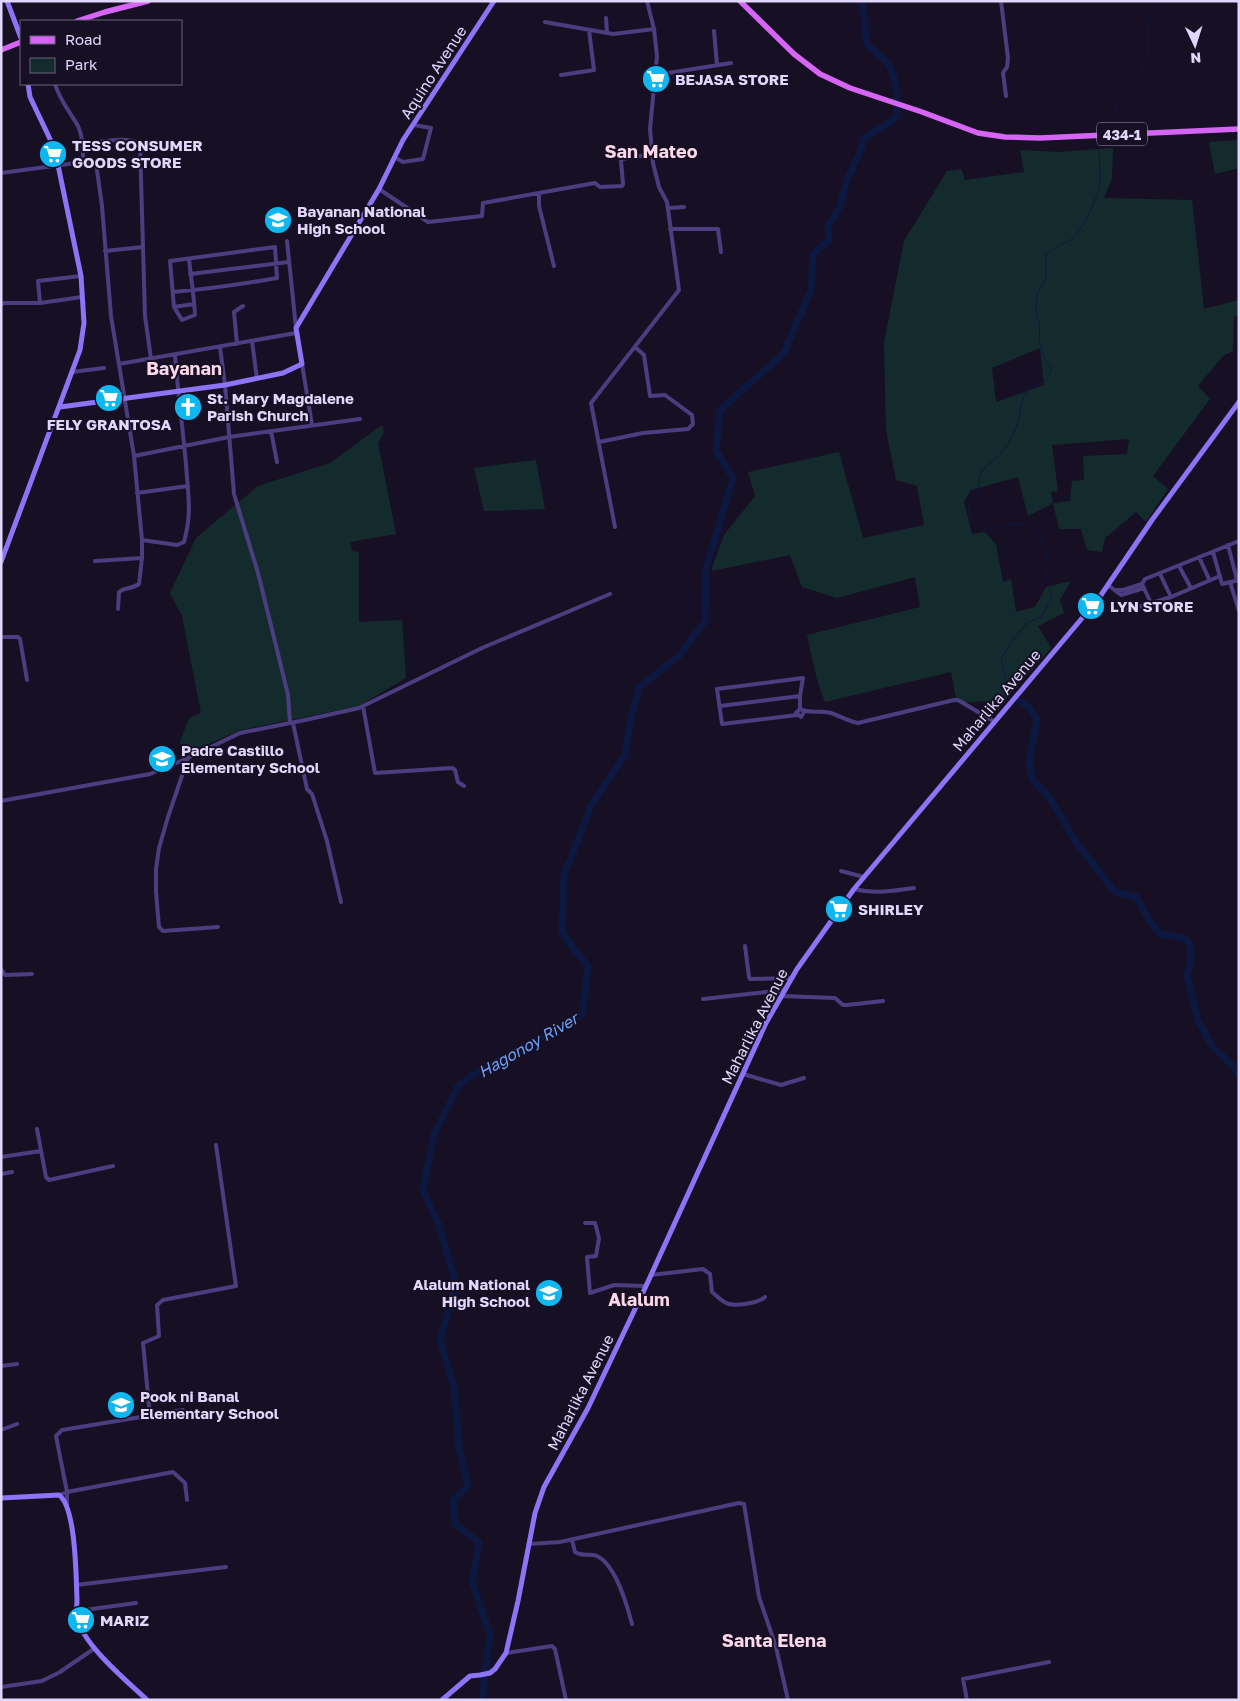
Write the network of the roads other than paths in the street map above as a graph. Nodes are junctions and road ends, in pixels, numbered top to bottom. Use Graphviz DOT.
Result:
graph roads {
  1 [pos="7,1"];
  2 [pos="148,1"];
  3 [pos="494,1"];
  4 [pos="647,1"];
  5 [pos="740,1"];
  6 [pos="1001,1"];
  7 [pos="606,18"];
  8 [pos="80,20"];
  9 [pos="544,22"];
  10 [pos="654,29"];
  11 [pos="589,30"];
  12 [pos="714,31"];
  13 [pos="607,33"];
  14 [pos="20,35"];
  15 [pos="20,42"];
  16 [pos="1,50"];
  17 [pos="730,63"];
  18 [pos="717,65"];
  19 [pos="655,72"];
  20 [pos="562,75"];
  21 [pos="28,85"];
  22 [pos="55,85"];
  23 [pos="1006,96"];
  24 [pos="414,125"];
  25 [pos="1239,129"];
  26 [pos="83,144"];
  27 [pos="652,154"];
  28 [pos="394,156"];
  29 [pos="83,162"];
  30 [pos="58,165"];
  31 [pos="1,173"];
  32 [pos="379,188"];
  33 [pos="538,194"];
  34 [pos="684,207"];
  35 [pos="668,208"];
  36 [pos="670,229"];
  37 [pos="288,241"];
  38 [pos="143,247"];
  39 [pos="105,251"];
  40 [pos="721,252"];
  41 [pos="189,259"];
  42 [pos="289,262"];
  43 [pos="276,263"];
  44 [pos="554,266"];
  45 [pos="190,274"];
  46 [pos="81,276"];
  47 [pos="192,290"];
  48 [pos="173,292"];
  49 [pos="82,297"];
  50 [pos="40,303"];
  51 [pos="1,304"];
  52 [pos="194,304"];
  53 [pos="243,306"];
  54 [pos="174,307"];
  55 [pos="296,330"];
  56 [pos="252,341"];
  57 [pos="237,344"];
  58 [pos="220,347"];
  59 [pos="635,347"];
  60 [pos="175,355"];
  61 [pos="151,359"];
  62 [pos="120,364"];
  63 [pos="302,364"];
  64 [pos="104,368"];
  65 [pos="72,372"];
  66 [pos="257,379"];
  67 [pos="225,385"];
  68 [pos="178,392"];
  69 [pos="124,399"];
  70 [pos="1239,402"];
  71 [pos="60,407"];
  72 [pos="360,419"];
  73 [pos="312,425"];
  74 [pos="271,431"];
  75 [pos="229,437"];
  76 [pos="599,442"];
  77 [pos="185,446"];
  78 [pos="134,456"];
  79 [pos="277,462"];
  80 [pos="188,486"];
  81 [pos="137,493"];
  82 [pos="615,527"];
  83 [pos="142,540"];
  84 [pos="1239,541"];
  85 [pos="1228,545"];
  86 [pos="1213,552"];
  87 [pos="142,558"];
  88 [pos="1199,558"];
  89 [pos="95,561"];
  90 [pos="1,562"];
  91 [pos="1179,566"];
  92 [pos="1160,574"];
  93 [pos="1220,576"];
  94 [pos="1209,580"];
  95 [pos="1238,580"];
  96 [pos="1230,582"];
  97 [pos="1108,585"];
  98 [pos="1143,586"];
  99 [pos="1191,588"];
  100 [pos="610,594"];
  101 [pos="1171,597"];
  102 [pos="1237,602"];
  103 [pos="1151,603"];
  104 [pos="1126,608"];
  105 [pos="118,609"];
  106 [pos="1239,611"];
  107 [pos="1,637"];
  108 [pos="27,680"];
  109 [pos="800,696"];
  110 [pos="363,706"];
  111 [pos="720,706"];
  112 [pos="802,711"];
  113 [pos="995,722"];
  114 [pos="292,723"];
  115 [pos="188,758"];
  116 [pos="464,786"];
  117 [pos="1,801"];
  118 [pos="841,871"];
  119 [pos="864,877"];
  120 [pos="914,888"];
  121 [pos="854,889"];
  122 [pos="341,902"];
  123 [pos="218,927"];
  124 [pos="745,946"];
  125 [pos="1,969"];
  126 [pos="32,974"];
  127 [pos="792,978"];
  128 [pos="783,993"];
  129 [pos="704,999"];
  130 [pos="883,1001"];
  131 [pos="743,1074"];
  132 [pos="804,1078"];
  133 [pos="37,1129"];
  134 [pos="216,1145"];
  135 [pos="41,1151"];
  136 [pos="1,1157"];
  137 [pos="113,1166"];
  138 [pos="12,1172"];
  139 [pos="1,1174"];
  140 [pos="585,1222"];
  141 [pos="651,1275"];
  142 [pos="646,1286"];
  143 [pos="764,1297"];
  144 [pos="17,1364"];
  145 [pos="1,1366"];
  146 [pos="183,1410"];
  147 [pos="150,1416"];
  148 [pos="17,1424"];
  149 [pos="1,1430"];
  150 [pos="67,1492"];
  151 [pos="59,1495"];
  152 [pos="1,1498"];
  153 [pos="187,1500"];
  154 [pos="67,1505"];
  155 [pos="572,1540"];
  156 [pos="529,1544"];
  157 [pos="226,1567"];
  158 [pos="76,1585"];
  159 [pos="136,1603"];
  160 [pos="77,1611"];
  161 [pos="632,1624"];
  162 [pos="95,1648"];
  163 [pos="506,1652"];
  164 [pos="1049,1662"];
  165 [pos="1,1687"];
  166 [pos="147,1700"];
  167 [pos="442,1700"];
  168 [pos="566,1700"];
  169 [pos="788,1700"];
  170 [pos="967,1700"];
  1 -- 14 [label="main road"];
  2 -- 8 [label="main road"];
  3 -- 24 [label="main road, Aquino Avenue"];
  4 -- 10 [label="street"];
  5 -- 25 [label="main road, 434-1"];
  6 -- 23 [label="street"];
  7 -- 13 [label="street"];
  9 -- 11 [label="street"];
  10 -- 13 [label="street"];
  10 -- 19 [label="street"];
  11 -- 13 [label="street"];
  11 -- 20 [label="street"];
  12 -- 18 [label="street"];
  15 -- 16 [label="main road"];
  17 -- 18 [label="street"];
  18 -- 19 [label="street"];
  19 -- 27 [label="street"];
  21 -- 30 [label="main road"];
  22 -- 26 [label="street"];
  24 -- 28 [label="main road, Aquino Avenue"];
  24 -- 28 [label="street"];
  26 -- 29 [label="street"];
  26 -- 38 [label="street"];
  27 -- 33 [label="street"];
  27 -- 35 [label="street"];
  28 -- 32 [label="main road, Aquino Avenue"];
  29 -- 30 [label="street"];
  29 -- 39 [label="street"];
  30 -- 31 [label="street"];
  30 -- 46 [label="main road"];
  32 -- 33 [label="street"];
  32 -- 55 [label="main road, Aquino Avenue"];
  33 -- 44 [label="street"];
  34 -- 35 [label="street"];
  35 -- 36 [label="street"];
  36 -- 40 [label="street"];
  36 -- 59 [label="street"];
  37 -- 42 [label="street"];
  38 -- 39 [label="street"];
  38 -- 61 [label="street"];
  39 -- 62 [label="street"];
  41 -- 43 [label="street"];
  41 -- 45 [label="street"];
  41 -- 48 [label="street"];
  42 -- 43 [label="street"];
  42 -- 55 [label="street"];
  43 -- 45 [label="street"];
  43 -- 47 [label="street"];
  45 -- 47 [label="street"];
  46 -- 49 [label="main road"];
  46 -- 50 [label="street"];
  47 -- 48 [label="street"];
  47 -- 52 [label="street"];
  48 -- 54 [label="street"];
  49 -- 50 [label="street"];
  49 -- 65 [label="main road"];
  50 -- 51 [label="street"];
  52 -- 54 [label="street"];
  52 -- 54 [label="street"];
  53 -- 57 [label="street"];
  55 -- 56 [label="street"];
  55 -- 63 [label="main road"];
  56 -- 57 [label="street"];
  56 -- 66 [label="street"];
  57 -- 58 [label="street"];
  58 -- 60 [label="street"];
  58 -- 67 [label="street"];
  59 -- 76 [label="street"];
  59 -- 76 [label="street"];
  60 -- 61 [label="street"];
  60 -- 68 [label="street"];
  61 -- 62 [label="street"];
  62 -- 69 [label="street"];
  63 -- 66 [label="main road"];
  63 -- 73 [label="street"];
  64 -- 65 [label="street"];
  65 -- 71 [label="main road"];
  66 -- 67 [label="main road"];
  67 -- 68 [label="main road"];
  67 -- 75 [label="street"];
  68 -- 69 [label="main road"];
  68 -- 77 [label="street"];
  69 -- 71 [label="main road"];
  69 -- 78 [label="street"];
  70 -- 97 [label="main road, Maharlika Avenue"];
  71 -- 90 [label="main road"];
  72 -- 73 [label="street"];
  73 -- 74 [label="street"];
  74 -- 75 [label="street"];
  74 -- 79 [label="street"];
  75 -- 77 [label="street"];
  75 -- 114 [label="street"];
  76 -- 82 [label="street"];
  77 -- 78 [label="street"];
  77 -- 80 [label="street"];
  78 -- 81 [label="street"];
  80 -- 81 [label="street"];
  80 -- 83 [label="street"];
  81 -- 83 [label="street"];
  83 -- 87 [label="street"];
  84 -- 85 [label="street"];
  85 -- 86 [label="street"];
  85 -- 95 [label="street"];
  86 -- 88 [label="street"];
  86 -- 93 [label="street"];
  87 -- 89 [label="street"];
  87 -- 105 [label="street"];
  88 -- 91 [label="street"];
  88 -- 94 [label="street"];
  91 -- 92 [label="street"];
  91 -- 99 [label="street"];
  92 -- 98 [label="street"];
  92 -- 101 [label="street"];
  93 -- 94 [label="street"];
  93 -- 96 [label="street"];
  94 -- 99 [label="street"];
  95 -- 96 [label="street"];
  96 -- 102 [label="street"];
  97 -- 98 [label="street"];
  97 -- 113 [label="main road, Maharlika Avenue"];
  98 -- 103 [label="street"];
  99 -- 101 [label="street"];
  100 -- 110 [label="street"];
  101 -- 103 [label="street"];
  102 -- 106 [label="street"];
  103 -- 104 [label="street"];
  107 -- 108 [label="street"];
  109 -- 111 [label="street"];
  109 -- 111 [label="street"];
  109 -- 112 [label="street"];
  110 -- 114 [label="street"];
  110 -- 116 [label="street"];
  111 -- 112 [label="street"];
  112 -- 113 [label="street"];
  113 -- 119 [label="main road, Maharlika Avenue"];
  114 -- 115 [label="street"];
  114 -- 122 [label="street"];
  115 -- 117 [label="street"];
  115 -- 123 [label="street"];
  118 -- 119 [label="street"];
  119 -- 121 [label="main road, Maharlika Avenue"];
  120 -- 121 [label="street"];
  121 -- 127 [label="main road, Maharlika Avenue"];
  124 -- 127 [label="street"];
  125 -- 126 [label="street"];
  127 -- 128 [label="main road, Maharlika Avenue"];
  128 -- 129 [label="street"];
  128 -- 130 [label="street"];
  128 -- 131 [label="main road, Maharlika Avenue"];
  131 -- 132 [label="street"];
  131 -- 141 [label="main road, Maharlika Avenue"];
  133 -- 135 [label="street"];
  134 -- 147 [label="street"];
  135 -- 136 [label="street"];
  135 -- 137 [label="street"];
  138 -- 139 [label="street"];
  140 -- 142 [label="street"];
  141 -- 142 [label="main road, Maharlika Avenue"];
  141 -- 143 [label="street"];
  142 -- 156 [label="main road, Maharlika Avenue"];
  144 -- 145 [label="street"];
  146 -- 147 [label="street"];
  147 -- 150 [label="street"];
  148 -- 149 [label="street"];
  150 -- 151 [label="street"];
  150 -- 153 [label="street"];
  150 -- 154 [label="street"];
  151 -- 152 [label="main road"];
  151 -- 154 [label="main road"];
  154 -- 158 [label="main road"];
  155 -- 156 [label="street"];
  155 -- 161 [label="street"];
  155 -- 169 [label="street"];
  156 -- 163 [label="main road, Maharlika Avenue"];
  157 -- 158 [label="street"];
  158 -- 160 [label="main road"];
  159 -- 160 [label="street"];
  160 -- 162 [label="main road"];
  162 -- 165 [label="street"];
  162 -- 166 [label="main road"];
  163 -- 167 [label="main road, Maharlika Avenue"];
  163 -- 168 [label="street"];
  164 -- 170 [label="street"];
}
